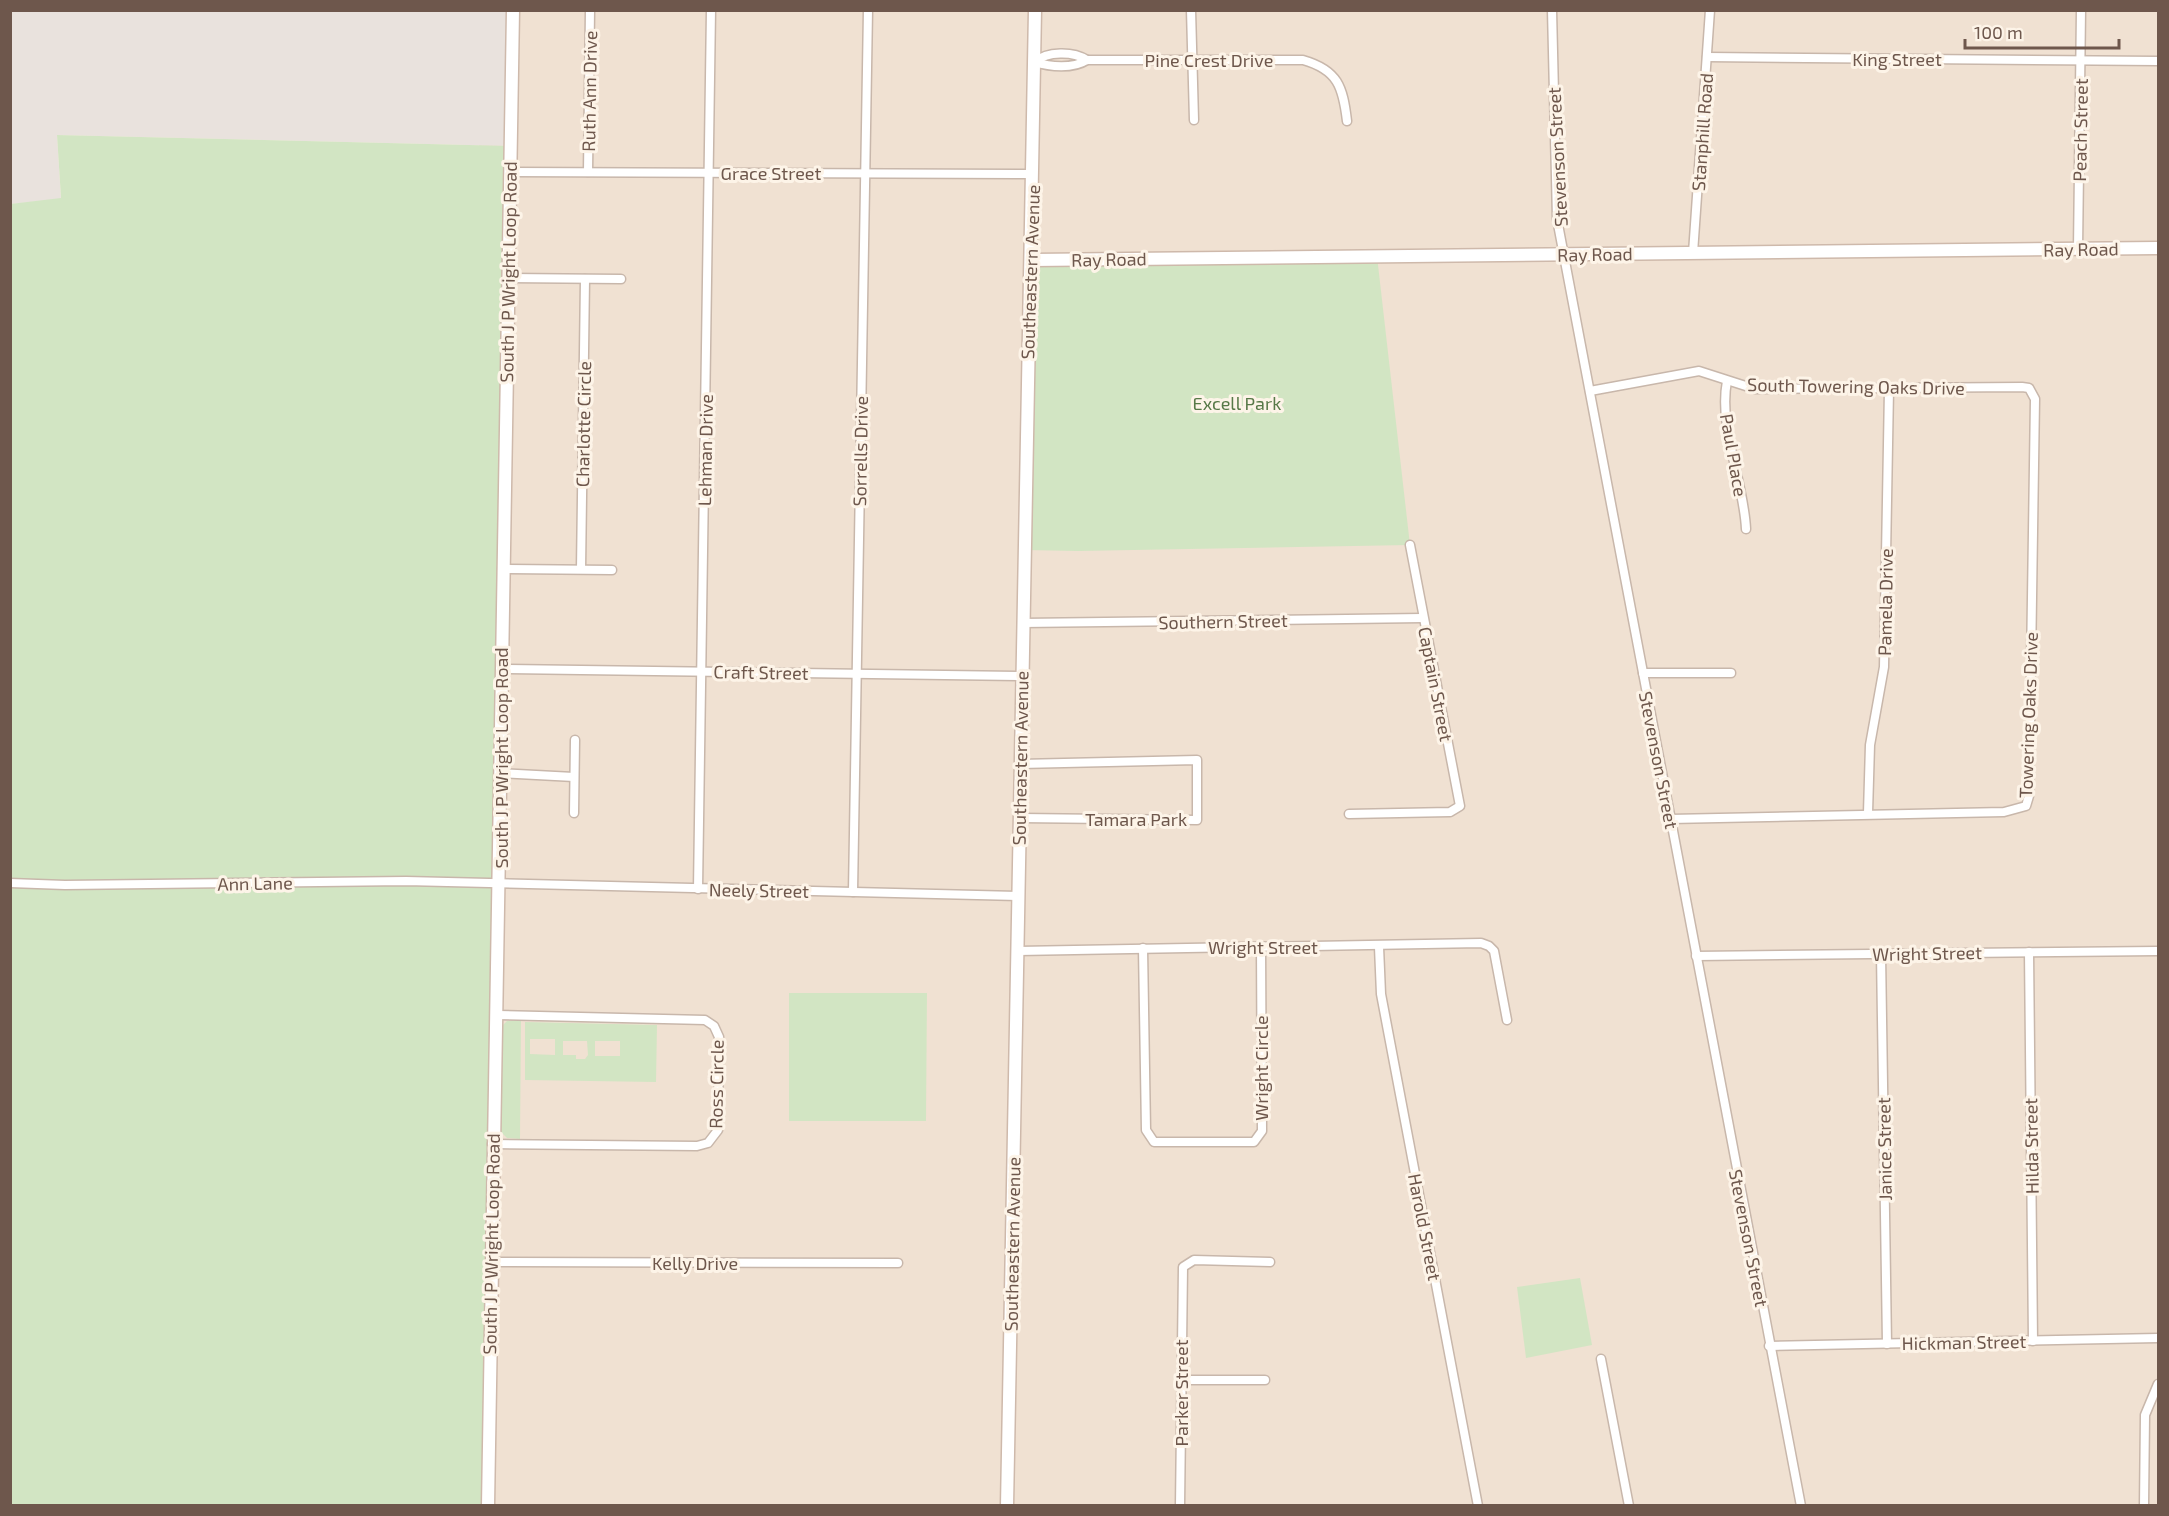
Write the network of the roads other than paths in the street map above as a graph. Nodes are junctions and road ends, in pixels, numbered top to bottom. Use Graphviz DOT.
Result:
graph roads {
  1 [pos="513,10"];
  2 [pos="590,10"];
  3 [pos="711,10"];
  4 [pos="868,10"];
  5 [pos="1035,10"];
  6 [pos="1191,10"];
  7 [pos="1552,10"];
  8 [pos="1710,10"];
  9 [pos="2080,10"];
  10 [pos="1707,57"];
  11 [pos="2080,60"];
  12 [pos="1191,61"];
  13 [pos="2158,61"];
  14 [pos="1035,62"];
  15 [pos="1194,120"];
  16 [pos="1347,121"];
  17 [pos="510,172"];
  18 [pos="588,172"];
  19 [pos="709,173"];
  20 [pos="865,173"];
  21 [pos="1033,174"];
  22 [pos="2158,248"];
  23 [pos="2078,249"];
  24 [pos="1693,253"];
  25 [pos="1564,254"];
  26 [pos="1032,260"];
  27 [pos="508,278"];
  28 [pos="585,279"];
  29 [pos="621,279"];
  30 [pos="1726,381"];
  31 [pos="1889,389"];
  32 [pos="1590,391"];
  33 [pos="2034,412"];
  34 [pos="1746,529"];
  35 [pos="1410,545"];
  36 [pos="502,569"];
  37 [pos="581,569"];
  38 [pos="612,570"];
  39 [pos="1423,618"];
  40 [pos="1022,623"];
  41 [pos="501,669"];
  42 [pos="701,672"];
  43 [pos="1643,673"];
  44 [pos="1731,673"];
  45 [pos="857,674"];
  46 [pos="1022,676"];
  47 [pos="575,740"];
  48 [pos="1020,764"];
  49 [pos="500,773"];
  50 [pos="574,777"];
  51 [pos="574,813"];
  52 [pos="1868,813"];
  53 [pos="1349,814"];
  54 [pos="1020,818"];
  55 [pos="1670,819"];
  56 [pos="10,883"];
  57 [pos="500,884"];
  58 [pos="698,889"];
  59 [pos="853,892"];
  60 [pos="1018,896"];
  61 [pos="1262,947"];
  62 [pos="1379,947"];
  63 [pos="1143,948"];
  64 [pos="1018,951"];
  65 [pos="2158,951"];
  66 [pos="2029,952"];
  67 [pos="1881,954"];
  68 [pos="1696,956"];
  69 [pos="497,1016"];
  70 [pos="1507,1020"];
  71 [pos="492,1144"];
  72 [pos="491,1262"];
  73 [pos="1270,1262"];
  74 [pos="898,1263"];
  75 [pos="2158,1338"];
  76 [pos="2033,1341"];
  77 [pos="1887,1344"];
  78 [pos="1769,1346"];
  79 [pos="1601,1359"];
  80 [pos="1181,1380"];
  81 [pos="1265,1380"];
  82 [pos="2158,1384"];
  83 [pos="489,1506"];
  84 [pos="1006,1506"];
  85 [pos="1180,1506"];
  86 [pos="1478,1506"];
  87 [pos="1629,1506"];
  88 [pos="1801,1506"];
  89 [pos="2144,1506"];
  1 -- 17 [label="street, South J P Wright Loop Road"];
  2 -- 18 [label="street, Ruth Ann Drive"];
  3 -- 19 [label="street, Lehman Drive"];
  4 -- 20 [label="street, Sorrells Drive"];
  5 -- 14 [label="street, Southeastern Avenue"];
  6 -- 12 [label="street"];
  7 -- 25 [label="street, Stevenson Street"];
  8 -- 10 [label="street, Stanphill Road"];
  9 -- 11 [label="street, Peach Street"];
  10 -- 11 [label="street, King Street"];
  10 -- 24 [label="street, Stanphill Road"];
  11 -- 13 [label="street, King Street"];
  11 -- 23 [label="street, Peach Street"];
  12 -- 14 [label="street, Pine Crest Drive"];
  12 -- 15 [label="street"];
  12 -- 16 [label="street, Pine Crest Drive"];
  14 -- 21 [label="street, Southeastern Avenue"];
  17 -- 18 [label="street, Grace Street"];
  17 -- 27 [label="street, South J P Wright Loop Road"];
  18 -- 19 [label="street, Grace Street"];
  19 -- 20 [label="street, Grace Street"];
  19 -- 42 [label="street, Lehman Drive"];
  20 -- 21 [label="street, Grace Street"];
  20 -- 45 [label="street, Sorrells Drive"];
  21 -- 26 [label="street, Southeastern Avenue"];
  22 -- 23 [label="street, Ray Road"];
  23 -- 24 [label="street, Ray Road"];
  24 -- 25 [label="street, Ray Road"];
  25 -- 26 [label="street, Ray Road"];
  25 -- 32 [label="street, Stevenson Street"];
  26 -- 40 [label="street, Southeastern Avenue"];
  27 -- 28 [label="street"];
  27 -- 36 [label="street, South J P Wright Loop Road"];
  28 -- 29 [label="street"];
  28 -- 37 [label="street, Charlotte Circle"];
  30 -- 31 [label="street, South Towering Oaks Drive"];
  30 -- 32 [label="street, South Towering Oaks Drive"];
  30 -- 34 [label="street, Paul Place"];
  31 -- 33 [label="street, South Towering Oaks Drive"];
  31 -- 52 [label="street, Pamela Drive"];
  32 -- 43 [label="street, Stevenson Street"];
  33 -- 52 [label="street, Towering Oaks Drive"];
  35 -- 39 [label="street, Captain Street"];
  36 -- 37 [label="street"];
  36 -- 41 [label="street, South J P Wright Loop Road"];
  37 -- 38 [label="street"];
  39 -- 40 [label="street, Southern Street"];
  39 -- 53 [label="street, Captain Street"];
  40 -- 46 [label="street, Southeastern Avenue"];
  41 -- 42 [label="street, Craft Street"];
  41 -- 49 [label="street, South J P Wright Loop Road"];
  42 -- 45 [label="street, Craft Street"];
  42 -- 58 [label="street, Lehman Drive"];
  43 -- 44 [label="street"];
  43 -- 55 [label="street, Stevenson Street"];
  45 -- 46 [label="street, Craft Street"];
  45 -- 59 [label="street, Sorrells Drive"];
  46 -- 48 [label="street, Southeastern Avenue"];
  47 -- 50 [label="street"];
  48 -- 54 [label="street, Southeastern Avenue"];
  48 -- 54 [label="street, Tamara Park"];
  49 -- 50 [label="street"];
  49 -- 57 [label="street, South J P Wright Loop Road"];
  50 -- 51 [label="street"];
  52 -- 55 [label="street, Towering Oaks Drive"];
  54 -- 60 [label="street, Southeastern Avenue"];
  55 -- 68 [label="street, Stevenson Street"];
  56 -- 57 [label="street, Ann Lane"];
  57 -- 58 [label="street, Neely Street"];
  57 -- 69 [label="street, South J P Wright Loop Road"];
  58 -- 59 [label="street, Neely Street"];
  59 -- 60 [label="street, Neely Street"];
  60 -- 64 [label="street, Southeastern Avenue"];
  61 -- 62 [label="street, Wright Street"];
  61 -- 63 [label="street, Wright Street"];
  61 -- 63 [label="street, Wright Circle"];
  62 -- 70 [label="street, Wright Street"];
  62 -- 86 [label="street, Harold Street"];
  63 -- 64 [label="street, Wright Street"];
  64 -- 84 [label="street, Southeastern Avenue"];
  65 -- 66 [label="street, Wright Street"];
  66 -- 67 [label="street, Wright Street"];
  66 -- 76 [label="street, Hilda Street"];
  67 -- 68 [label="street, Wright Street"];
  67 -- 77 [label="street, Janice Street"];
  68 -- 78 [label="street, Stevenson Street"];
  69 -- 71 [label="street, South J P Wright Loop Road"];
  69 -- 71 [label="street, Ross Circle"];
  71 -- 72 [label="street, South J P Wright Loop Road"];
  72 -- 74 [label="street, Kelly Drive"];
  72 -- 83 [label="street, South J P Wright Loop Road"];
  73 -- 80 [label="street, Parker Street"];
  75 -- 76 [label="street, Hickman Street"];
  76 -- 77 [label="street, Hickman Street"];
  77 -- 78 [label="street, Hickman Street"];
  78 -- 88 [label="street, Stevenson Street"];
  79 -- 87 [label="street"];
  80 -- 81 [label="street"];
  80 -- 85 [label="street, Parker Street"];
  82 -- 89 [label="street"];
}
